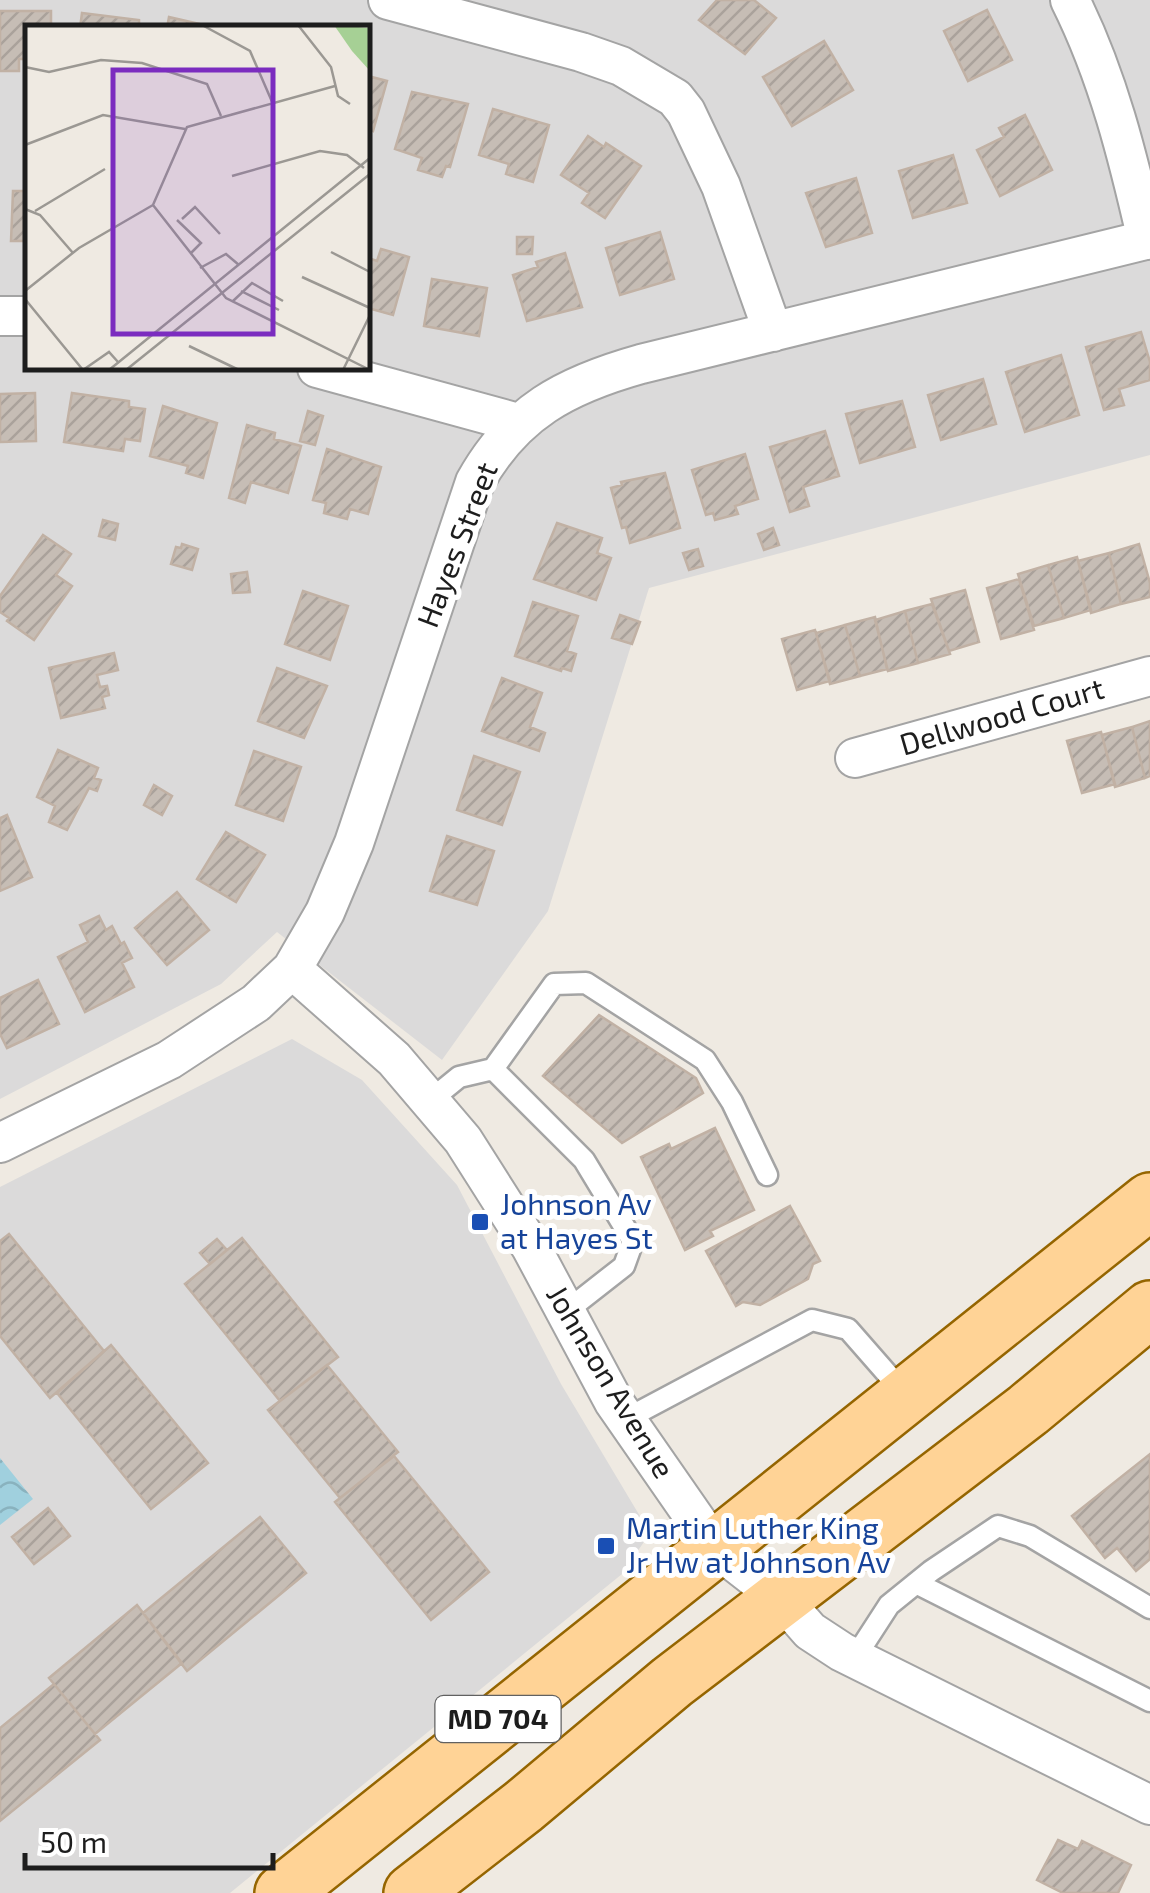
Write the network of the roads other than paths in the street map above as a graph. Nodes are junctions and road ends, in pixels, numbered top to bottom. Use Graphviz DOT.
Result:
graph roads {
  1 [pos="388,0"];
  2 [pos="1070,0"];
  3 [pos="1148,240"];
  4 [pos="773,332"];
  5 [pos="324,370"];
  6 [pos="518,423"];
  7 [pos="1150,676"];
  8 [pos="855,758"];
  9 [pos="292,969"];
  10 [pos="493,1069"];
  11 [pos="432,1099"];
  12 [pos="0,1144"];
  13 [pos="766,1175"];
  14 [pos="1150,1201"];
  15 [pos="1150,1309"];
  16 [pos="564,1313"];
  17 [pos="906,1394"];
  18 [pos="626,1419"];
  19 [pos="714,1546"];
  20 [pos="916,1583"];
  21 [pos="782,1599"];
  22 [pos="1150,1608"];
  23 [pos="854,1659"];
  24 [pos="1150,1700"];
  25 [pos="1150,1805"];
  26 [pos="283,1893"];
  27 [pos="412,1893"];
  1 -- 4 [label="street"];
  2 -- 3 [label="street"];
  3 -- 4 [label="street, Hayes Street"];
  4 -- 6 [label="street, Hayes Street"];
  5 -- 6 [label="street"];
  6 -- 9 [label="street, Hayes Street"];
  7 -- 8 [label="street, Dellwood Court"];
  9 -- 11 [label="street, Johnson Avenue"];
  9 -- 12 [label="street, Hayes Street"];
  10 -- 11 [label="lane"];
  10 -- 13 [label="lane"];
  10 -- 16 [label="lane"];
  11 -- 16 [label="street, Johnson Avenue"];
  14 -- 17 [label="main road, MD 704"];
  15 -- 21 [label="main road, MD 704"];
  16 -- 18 [label="street, Johnson Avenue"];
  17 -- 18 [label="lane"];
  17 -- 19 [label="main road, MD 704"];
  18 -- 19 [label="street, Johnson Avenue"];
  19 -- 21 [label="street, Johnson Avenue"];
  19 -- 26 [label="main road, MD 704"];
  20 -- 22 [label="lane"];
  20 -- 23 [label="lane"];
  20 -- 24 [label="lane"];
  21 -- 23 [label="street, Johnson Avenue"];
  21 -- 27 [label="main road, MD 704"];
  23 -- 25 [label="street, Johnson Avenue"];
}
